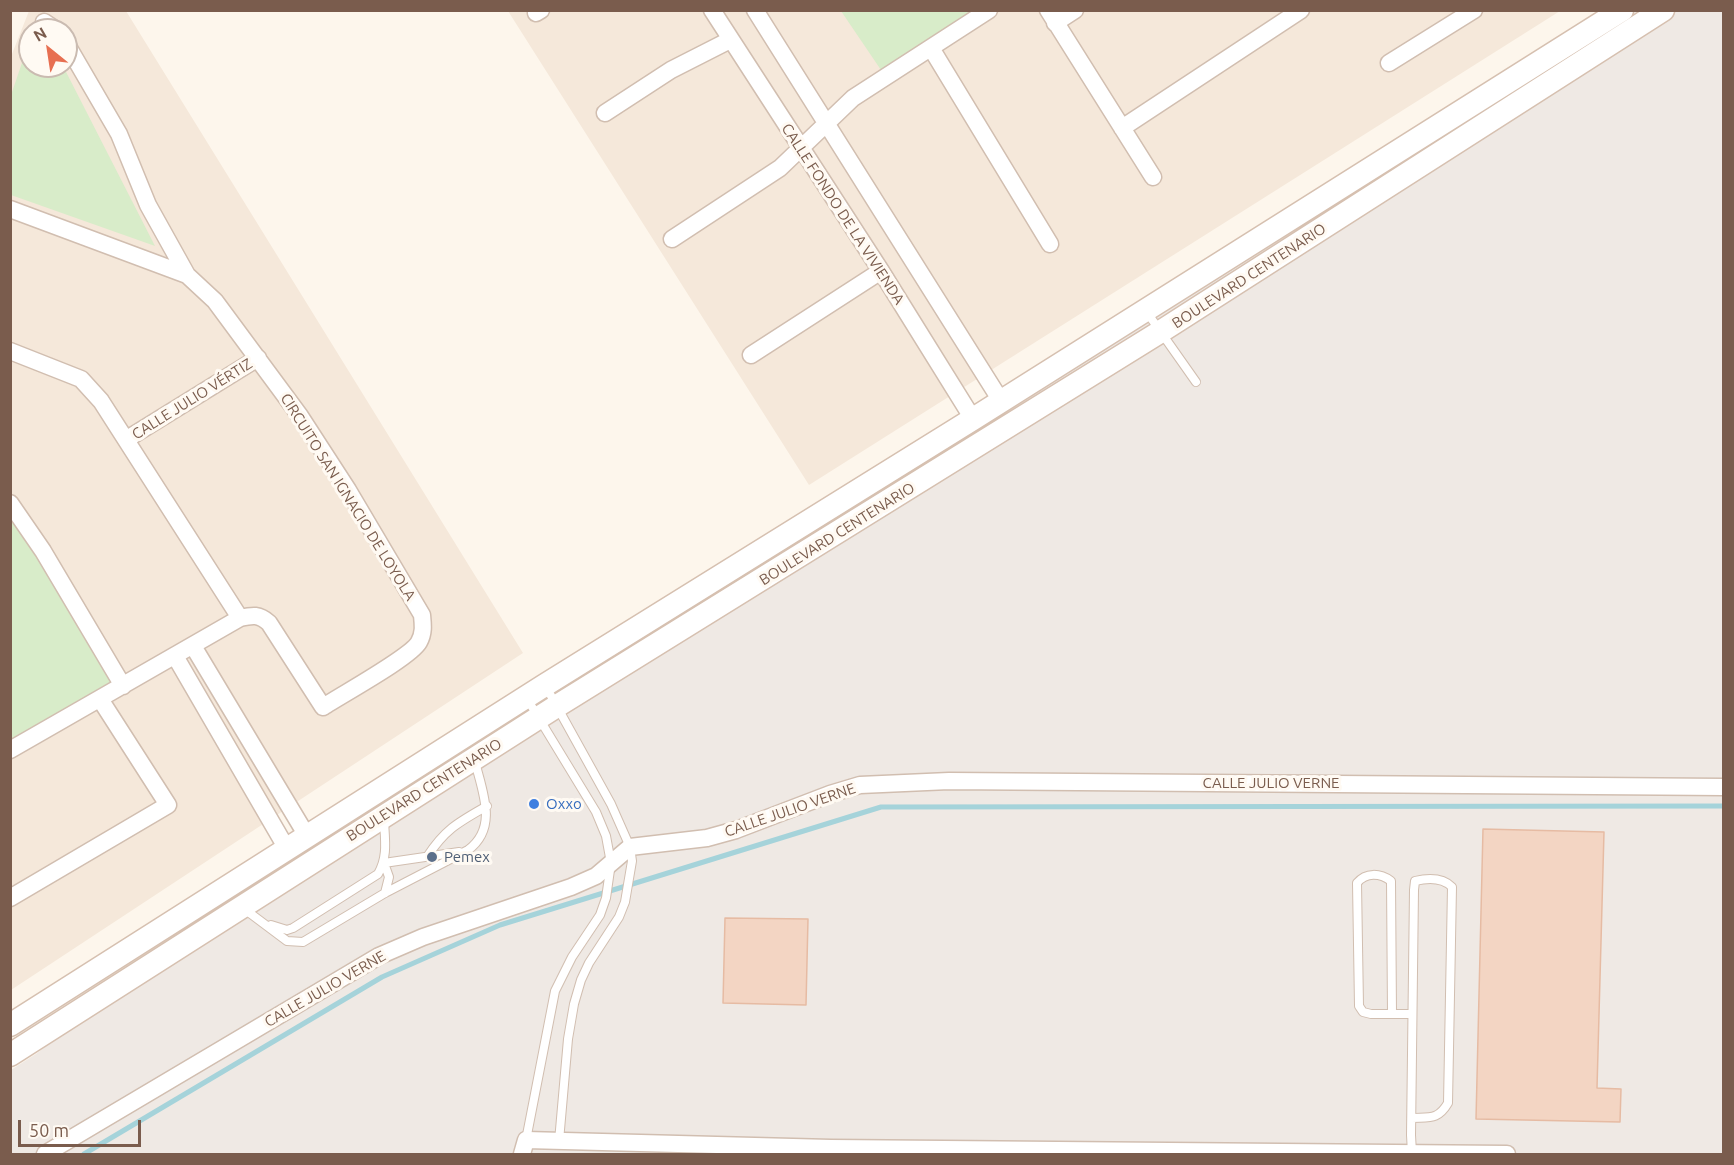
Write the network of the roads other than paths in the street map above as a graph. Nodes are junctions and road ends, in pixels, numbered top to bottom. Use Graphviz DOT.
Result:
graph roads {
  1 [pos="712,10"];
  2 [pos="756,10"];
  3 [pos="989,10"];
  4 [pos="1075,10"];
  5 [pos="1301,10"];
  6 [pos="1474,10"];
  7 [pos="1622,10"];
  8 [pos="1656,12"];
  9 [pos="1052,17"];
  10 [pos="730,40"];
  11 [pos="931,48"];
  12 [pos="1389,63"];
  13 [pos="78,64"];
  14 [pos="605,113"];
  15 [pos="826,124"];
  16 [pos="1122,128"];
  17 [pos="801,148"];
  18 [pos="1391,156"];
  19 [pos="1404,176"];
  20 [pos="1153,177"];
  21 [pos="10,209"];
  22 [pos="672,239"];
  23 [pos="1050,244"];
  24 [pos="881,271"];
  25 [pos="187,275"];
  26 [pos="1146,310"];
  27 [pos="1160,332"];
  28 [pos="10,351"];
  29 [pos="751,355"];
  30 [pos="258,358"];
  31 [pos="1196,381"];
  32 [pos="1001,401"];
  33 [pos="973,419"];
  34 [pos="127,439"];
  35 [pos="909,489"];
  36 [pos="10,503"];
  37 [pos="829,508"];
  38 [pos="843,530"];
  39 [pos="240,618"];
  40 [pos="193,645"];
  41 [pos="175,656"];
  42 [pos="545,684"];
  43 [pos="123,686"];
  44 [pos="526,697"];
  45 [pos="100,699"];
  46 [pos="548,712"];
  47 [pos="10,750"];
  48 [pos="474,759"];
  49 [pos="1724,787"];
  50 [pos="487,806"];
  51 [pos="384,815"];
  52 [pos="307,836"];
  53 [pos="630,847"];
  54 [pos="287,849"];
  55 [pos="468,850"];
  56 [pos="427,857"];
  57 [pos="384,863"];
  58 [pos="611,871"];
  59 [pos="385,893"];
  60 [pos="10,898"];
  61 [pos="242,906"];
  62 [pos="264,923"];
  63 [pos="196,936"];
  64 [pos="120,955"];
  65 [pos="1392,1014"];
  66 [pos="1412,1014"];
  67 [pos="10,1025"];
  68 [pos="42,1035"];
  69 [pos="10,1055"];
  70 [pos="1412,1118"];
  71 [pos="559,1141"];
  72 [pos="524,1147"];
  73 [pos="831,1151"];
  74 [pos="875,1151"];
  75 [pos="1003,1152"];
  76 [pos="1188,1152"];
  77 [pos="1412,1153"];
  78 [pos="45,1155"];
  79 [pos="1507,1155"];
  1 -- 10 [label="street, CALLE FONDO DE LA VIVIENDA"];
  2 -- 15 [label="street"];
  3 -- 11 [label="street"];
  4 -- 9 [label="street"];
  5 -- 16 [label="street"];
  6 -- 12 [label="street"];
  7 -- 18 [label="main road, BOULEVARD CENTENARIO"];
  8 -- 19 [label="main road, BOULEVARD CENTENARIO"];
  9 -- 16 [label="street"];
  10 -- 14 [label="street"];
  10 -- 17 [label="street, CALLE FONDO DE LA VIVIENDA"];
  11 -- 15 [label="street"];
  11 -- 23 [label="street"];
  13 -- 25 [label="street"];
  15 -- 17 [label="street"];
  15 -- 32 [label="street"];
  16 -- 20 [label="street"];
  17 -- 22 [label="street"];
  17 -- 24 [label="street, CALLE FONDO DE LA VIVIENDA"];
  18 -- 19 [label="main road"];
  18 -- 26 [label="main road, BOULEVARD CENTENARIO"];
  19 -- 27 [label="main road, BOULEVARD CENTENARIO"];
  21 -- 25 [label="street"];
  24 -- 29 [label="street"];
  24 -- 33 [label="street, CALLE FONDO DE LA VIVIENDA"];
  25 -- 30 [label="street, CIRCUITO SAN IGNACIO DE LOYOLA"];
  26 -- 27 [label="lane"];
  26 -- 32 [label="main road, BOULEVARD CENTENARIO"];
  27 -- 31 [label="lane"];
  27 -- 35 [label="main road, BOULEVARD CENTENARIO"];
  28 -- 34 [label="street"];
  30 -- 34 [label="street, CALLE JULIO VÉRTIZ"];
  30 -- 39 [label="street, CIRCUITO SAN IGNACIO DE LOYOLA"];
  32 -- 33 [label="main road, BOULEVARD CENTENARIO"];
  32 -- 35 [label="main road"];
  33 -- 37 [label="main road, BOULEVARD CENTENARIO"];
  34 -- 39 [label="street"];
  35 -- 38 [label="main road, BOULEVARD CENTENARIO"];
  36 -- 43 [label="street"];
  37 -- 38 [label="main road"];
  37 -- 42 [label="main road, BOULEVARD CENTENARIO"];
  38 -- 46 [label="main road, BOULEVARD CENTENARIO"];
  39 -- 40 [label="street"];
  40 -- 41 [label="street"];
  40 -- 52 [label="street"];
  41 -- 43 [label="street"];
  41 -- 54 [label="street"];
  42 -- 44 [label="main road, BOULEVARD CENTENARIO"];
  42 -- 46 [label="lane"];
  43 -- 45 [label="street"];
  44 -- 46 [label="lane"];
  44 -- 52 [label="main road, BOULEVARD CENTENARIO"];
  45 -- 47 [label="street"];
  45 -- 60 [label="street"];
  46 -- 48 [label="main road, BOULEVARD CENTENARIO"];
  46 -- 53 [label="lane"];
  46 -- 58 [label="lane"];
  48 -- 50 [label="lane"];
  48 -- 51 [label="main road, BOULEVARD CENTENARIO"];
  49 -- 53 [label="street, CALLE JULIO VERNE"];
  50 -- 55 [label="lane"];
  50 -- 56 [label="lane"];
  51 -- 57 [label="lane"];
  51 -- 61 [label="main road, BOULEVARD CENTENARIO"];
  52 -- 54 [label="main road, BOULEVARD CENTENARIO"];
  52 -- 63 [label="main road"];
  53 -- 58 [label="street, CALLE JULIO VERNE"];
  53 -- 71 [label="lane"];
  54 -- 64 [label="main road, BOULEVARD CENTENARIO"];
  55 -- 56 [label="lane"];
  55 -- 59 [label="lane"];
  56 -- 57 [label="lane"];
  57 -- 59 [label="lane"];
  57 -- 62 [label="lane"];
  58 -- 72 [label="lane"];
  58 -- 78 [label="street, CALLE JULIO VERNE"];
  59 -- 62 [label="lane"];
  61 -- 62 [label="lane"];
  61 -- 63 [label="main road, BOULEVARD CENTENARIO"];
  63 -- 68 [label="main road, BOULEVARD CENTENARIO"];
  64 -- 67 [label="main road, BOULEVARD CENTENARIO"];
  64 -- 68 [label="main road"];
  65 -- 65 [label="lane"];
  65 -- 66 [label="lane"];
  66 -- 70 [label="lane"];
  66 -- 70 [label="lane"];
  68 -- 69 [label="main road, BOULEVARD CENTENARIO"];
  70 -- 77 [label="lane"];
  71 -- 72 [label="street"];
  71 -- 73 [label="street"];
  73 -- 74 [label="street"];
  74 -- 75 [label="street"];
  75 -- 76 [label="street"];
  76 -- 77 [label="street"];
  77 -- 79 [label="street"];
}
